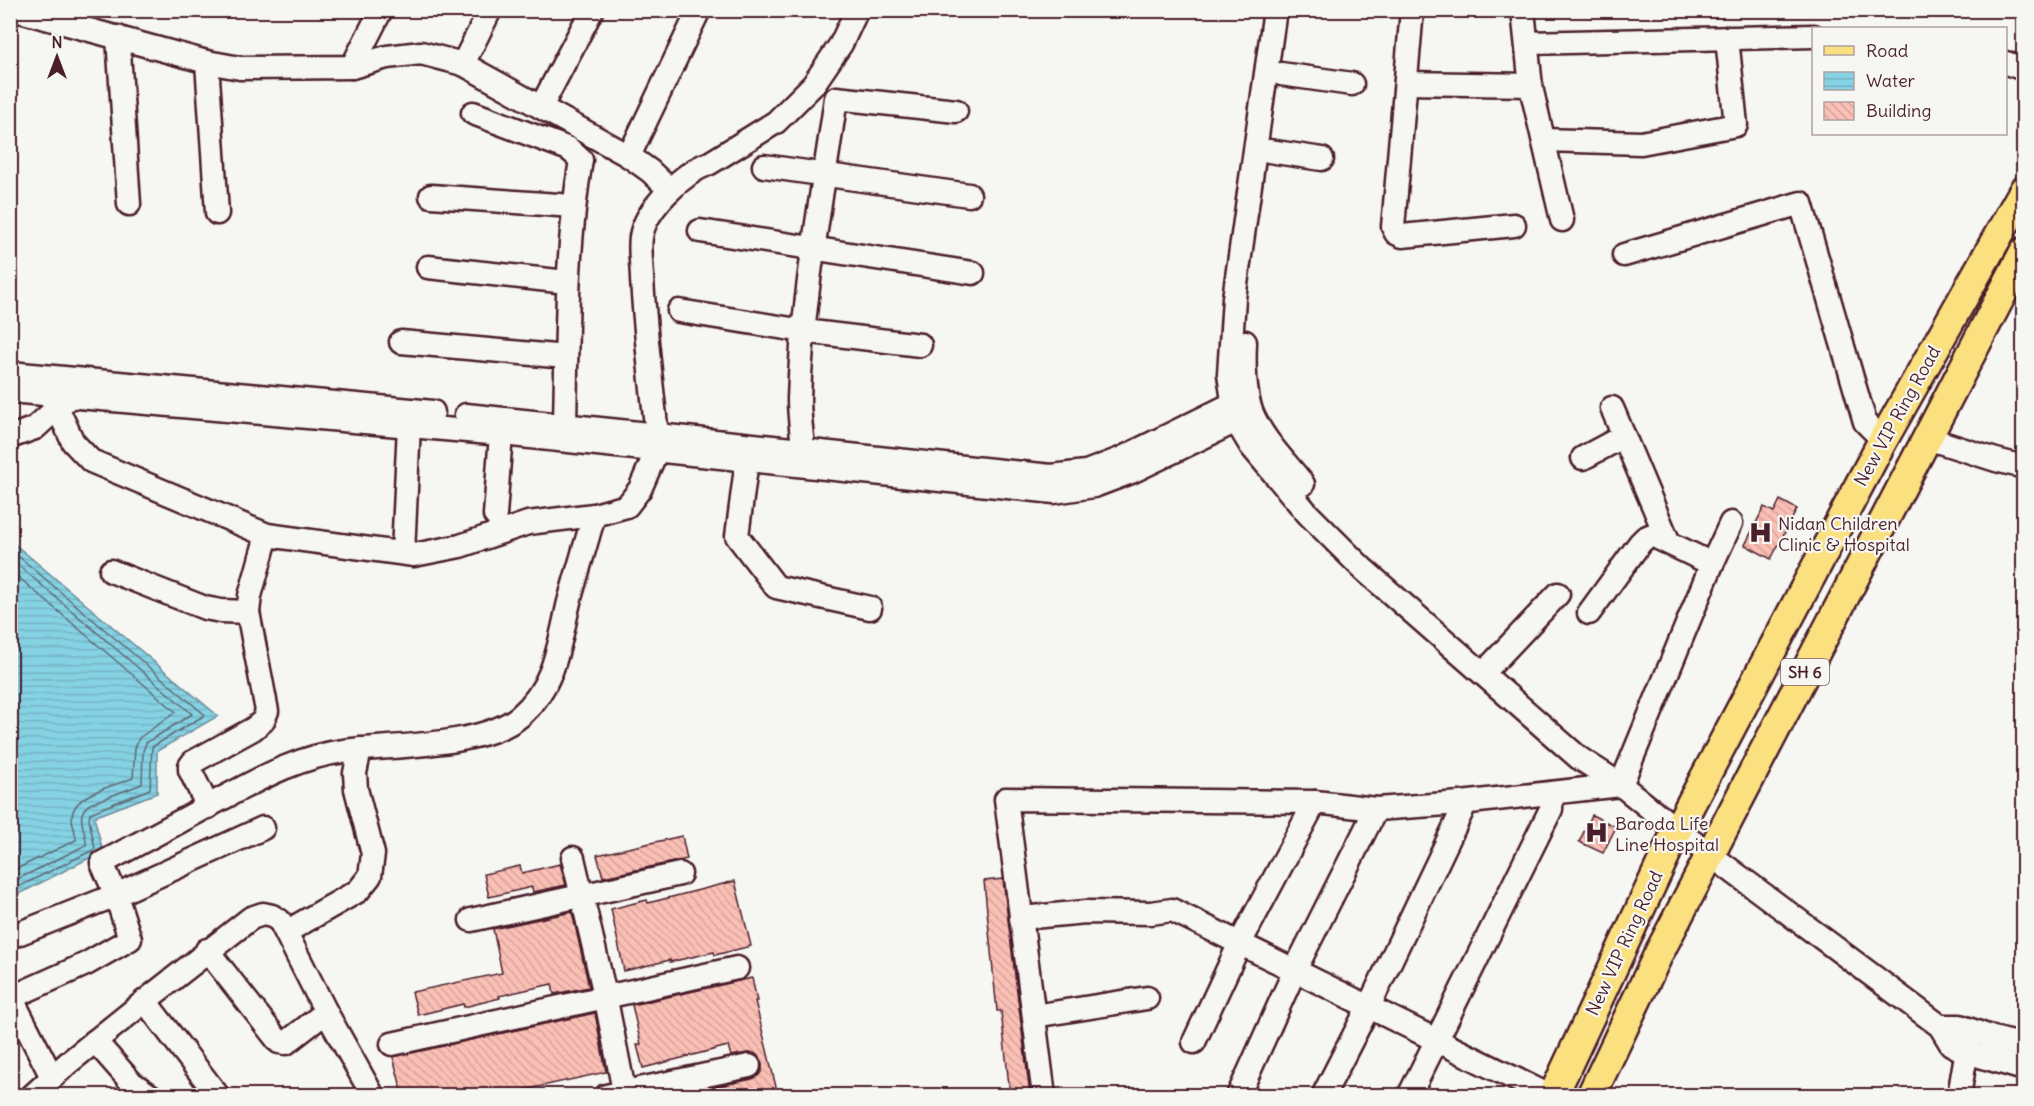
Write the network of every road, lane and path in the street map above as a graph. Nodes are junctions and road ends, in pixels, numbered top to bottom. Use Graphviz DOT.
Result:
graph roads {
  1 [pos="16,10"];
  2 [pos="381,10"];
  3 [pos="490,10"];
  4 [pos="592,10"];
  5 [pos="699,10"];
  6 [pos="857,10"];
  7 [pos="1275,10"];
  8 [pos="1290,10"];
  9 [pos="1412,10"];
  10 [pos="1523,10"];
  11 [pos="84,19"];
  12 [pos="1812,36"];
  13 [pos="118,37"];
  14 [pos="1727,38"];
  15 [pos="1527,44"];
  16 [pos="207,62"];
  17 [pos="2007,63"];
  18 [pos="463,64"];
  19 [pos="352,67"];
  20 [pos="2024,69"];
  21 [pos="1281,75"];
  22 [pos="1406,83"];
  23 [pos="1352,84"];
  24 [pos="1531,85"];
  25 [pos="541,107"];
  26 [pos="956,111"];
  27 [pos="473,113"];
  28 [pos="1544,140"];
  29 [pos="1269,151"];
  30 [pos="629,156"];
  31 [pos="1322,159"];
  32 [pos="764,166"];
  33 [pos="825,174"];
  34 [pos="670,190"];
  35 [pos="2024,190"];
  36 [pos="969,195"];
  37 [pos="431,196"];
  38 [pos="129,204"];
  39 [pos="573,206"];
  40 [pos="217,213"];
  41 [pos="1562,220"];
  42 [pos="1514,225"];
  43 [pos="700,231"];
  44 [pos="813,249"];
  45 [pos="2024,252"];
  46 [pos="1624,255"];
  47 [pos="428,267"];
  48 [pos="973,273"];
  49 [pos="567,282"];
  50 [pos="680,311"];
  51 [pos="804,331"];
  52 [pos="400,342"];
  53 [pos="920,345"];
  54 [pos="566,357"];
  55 [pos="10,373"];
  56 [pos="10,391"];
  57 [pos="63,402"];
  58 [pos="1242,408"];
  59 [pos="1612,408"];
  60 [pos="565,424"];
  61 [pos="409,425"];
  62 [pos="501,434"];
  63 [pos="1624,436"];
  64 [pos="10,437"];
  65 [pos="1927,438"];
  66 [pos="1883,440"];
  67 [pos="657,442"];
  68 [pos="803,449"];
  69 [pos="1583,458"];
  70 [pos="747,460"];
  71 [pos="2024,467"];
  72 [pos="495,515"];
  73 [pos="594,515"];
  74 [pos="1731,523"];
  75 [pos="267,535"];
  76 [pos="1670,543"];
  77 [pos="403,553"];
  78 [pos="1712,564"];
  79 [pos="111,571"];
  80 [pos="1558,594"];
  81 [pos="870,608"];
  82 [pos="248,612"];
  83 [pos="1589,613"];
  84 [pos="1492,664"];
  85 [pos="360,749"];
  86 [pos="1621,785"];
  87 [pos="1552,793"];
  88 [pos="1315,802"];
  89 [pos="1461,803"];
  90 [pos="208,807"];
  91 [pos="1376,808"];
  92 [pos="263,828"];
  93 [pos="1677,830"];
  94 [pos="1710,854"];
  95 [pos="573,858"];
  96 [pos="680,874"];
  97 [pos="581,894"];
  98 [pos="116,895"];
  99 [pos="1021,918"];
  100 [pos="471,920"];
  101 [pos="286,932"];
  102 [pos="10,937"];
  103 [pos="1240,943"];
  104 [pos="207,951"];
  105 [pos="736,968"];
  106 [pos="1295,970"];
  107 [pos="605,995"];
  108 [pos="11,998"];
  109 [pos="1147,998"];
  110 [pos="145,1001"];
  111 [pos="1369,1006"];
  112 [pos="326,1012"];
  113 [pos="1034,1016"];
  114 [pos="1940,1026"];
  115 [pos="1971,1030"];
  116 [pos="1435,1039"];
  117 [pos="95,1041"];
  118 [pos="1194,1042"];
  119 [pos="392,1044"];
  120 [pos="2024,1046"];
  121 [pos="1966,1052"];
  122 [pos="749,1066"];
  123 [pos="2024,1069"];
  124 [pos="52,1077"];
  125 [pos="619,1094"];
  126 [pos="32,1095"];
  127 [pos="151,1095"];
  128 [pos="218,1095"];
  129 [pos="373,1095"];
  130 [pos="1044,1095"];
  131 [pos="1238,1095"];
  132 [pos="1323,1095"];
  133 [pos="1408,1095"];
  134 [pos="1551,1095"];
  135 [pos="1591,1095"];
  136 [pos="1959,1095"];
  1 -- 11 [label="street"];
  2 -- 19 [label="street"];
  3 -- 18 [label="street"];
  4 -- 25 [label="street"];
  5 -- 30 [label="street"];
  6 -- 34 [label="street"];
  7 -- 58 [label="street"];
  8 -- 21 [label="street"];
  9 -- 22 [label="street"];
  10 -- 15 [label="street"];
  11 -- 13 [label="street"];
  12 -- 14 [label="street"];
  13 -- 16 [label="street"];
  13 -- 38 [label="street"];
  14 -- 15 [label="street"];
  14 -- 28 [label="street"];
  15 -- 24 [label="street"];
  16 -- 19 [label="street"];
  16 -- 40 [label="street"];
  17 -- 20 [label="street"];
  18 -- 19 [label="street"];
  18 -- 25 [label="street"];
  21 -- 23 [label="street"];
  21 -- 29 [label="street"];
  22 -- 24 [label="street"];
  22 -- 42 [label="street"];
  24 -- 28 [label="street"];
  25 -- 30 [label="street"];
  26 -- 33 [label="street"];
  27 -- 39 [label="street"];
  28 -- 41 [label="street"];
  29 -- 31 [label="street"];
  29 -- 58 [label="street"];
  30 -- 34 [label="street"];
  32 -- 33 [label="street"];
  33 -- 36 [label="street"];
  33 -- 44 [label="street"];
  34 -- 67 [label="street"];
  35 -- 66 [label="main road, New VIP Ring Road / SH 6"];
  37 -- 39 [label="street"];
  39 -- 49 [label="street"];
  43 -- 44 [label="street"];
  44 -- 48 [label="street"];
  44 -- 51 [label="street"];
  45 -- 65 [label="main road, New VIP Ring Road / SH 6"];
  46 -- 66 [label="street"];
  47 -- 49 [label="street"];
  49 -- 54 [label="street"];
  50 -- 51 [label="street"];
  51 -- 53 [label="street"];
  51 -- 68 [label="street"];
  52 -- 54 [label="street"];
  54 -- 60 [label="street"];
  55 -- 60 [label="street"];
  56 -- 57 [label="street"];
  57 -- 61 [label="street"];
  57 -- 64 [label="street"];
  57 -- 75 [label="street"];
  58 -- 68 [label="street"];
  58 -- 70 [label="street"];
  58 -- 84 [label="street"];
  58 -- 86 [label="street"];
  59 -- 63 [label="street"];
  60 -- 67 [label="street"];
  61 -- 62 [label="street"];
  61 -- 77 [label="street"];
  62 -- 67 [label="street"];
  62 -- 72 [label="street"];
  63 -- 69 [label="street"];
  63 -- 76 [label="street"];
  65 -- 71 [label="street"];
  65 -- 94 [label="main road, New VIP Ring Road / SH 6"];
  66 -- 93 [label="main road, New VIP Ring Road / SH 6"];
  67 -- 68 [label="street"];
  67 -- 70 [label="street"];
  67 -- 73 [label="street"];
  70 -- 81 [label="street"];
  73 -- 77 [label="street"];
  73 -- 85 [label="street"];
  74 -- 78 [label="street"];
  75 -- 77 [label="street"];
  75 -- 82 [label="street"];
  76 -- 78 [label="street"];
  76 -- 83 [label="street"];
  78 -- 86 [label="street"];
  79 -- 82 [label="street"];
  80 -- 84 [label="street"];
  82 -- 90 [label="street"];
  84 -- 86 [label="street"];
  85 -- 90 [label="street"];
  85 -- 101 [label="street"];
  86 -- 87 [label="street"];
  86 -- 93 [label="street"];
  87 -- 89 [label="street"];
  87 -- 116 [label="street"];
  88 -- 91 [label="street"];
  88 -- 99 [label="street"];
  88 -- 103 [label="street"];
  89 -- 91 [label="street"];
  89 -- 111 [label="street"];
  90 -- 98 [label="street"];
  91 -- 106 [label="street"];
  92 -- 98 [label="street"];
  93 -- 94 [label="street"];
  93 -- 134 [label="main road, New VIP Ring Road / SH 6"];
  94 -- 114 [label="street"];
  94 -- 135 [label="main road, New VIP Ring Road / SH 6"];
  95 -- 97 [label="street"];
  96 -- 97 [label="street"];
  97 -- 100 [label="street"];
  97 -- 107 [label="street"];
  98 -- 102 [label="street"];
  98 -- 108 [label="street"];
  99 -- 103 [label="street"];
  99 -- 113 [label="street"];
  101 -- 104 [label="street"];
  101 -- 112 [label="street"];
  103 -- 106 [label="street"];
  103 -- 118 [label="street"];
  104 -- 110 [label="street"];
  104 -- 112 [label="street"];
  105 -- 107 [label="street"];
  106 -- 111 [label="street"];
  106 -- 131 [label="street"];
  107 -- 119 [label="street"];
  107 -- 125 [label="street"];
  108 -- 124 [label="street"];
  109 -- 113 [label="street"];
  110 -- 117 [label="street"];
  110 -- 128 [label="street"];
  111 -- 116 [label="street"];
  111 -- 132 [label="street"];
  112 -- 129 [label="street"];
  113 -- 130 [label="street"];
  114 -- 115 [label="street"];
  114 -- 121 [label="street"];
  115 -- 120 [label="street"];
  115 -- 121 [label="street"];
  116 -- 133 [label="street"];
  116 -- 134 [label="street"];
  117 -- 124 [label="street"];
  117 -- 127 [label="street"];
  121 -- 123 [label="street"];
  121 -- 136 [label="street"];
  122 -- 125 [label="street"];
  124 -- 126 [label="street"];
}
